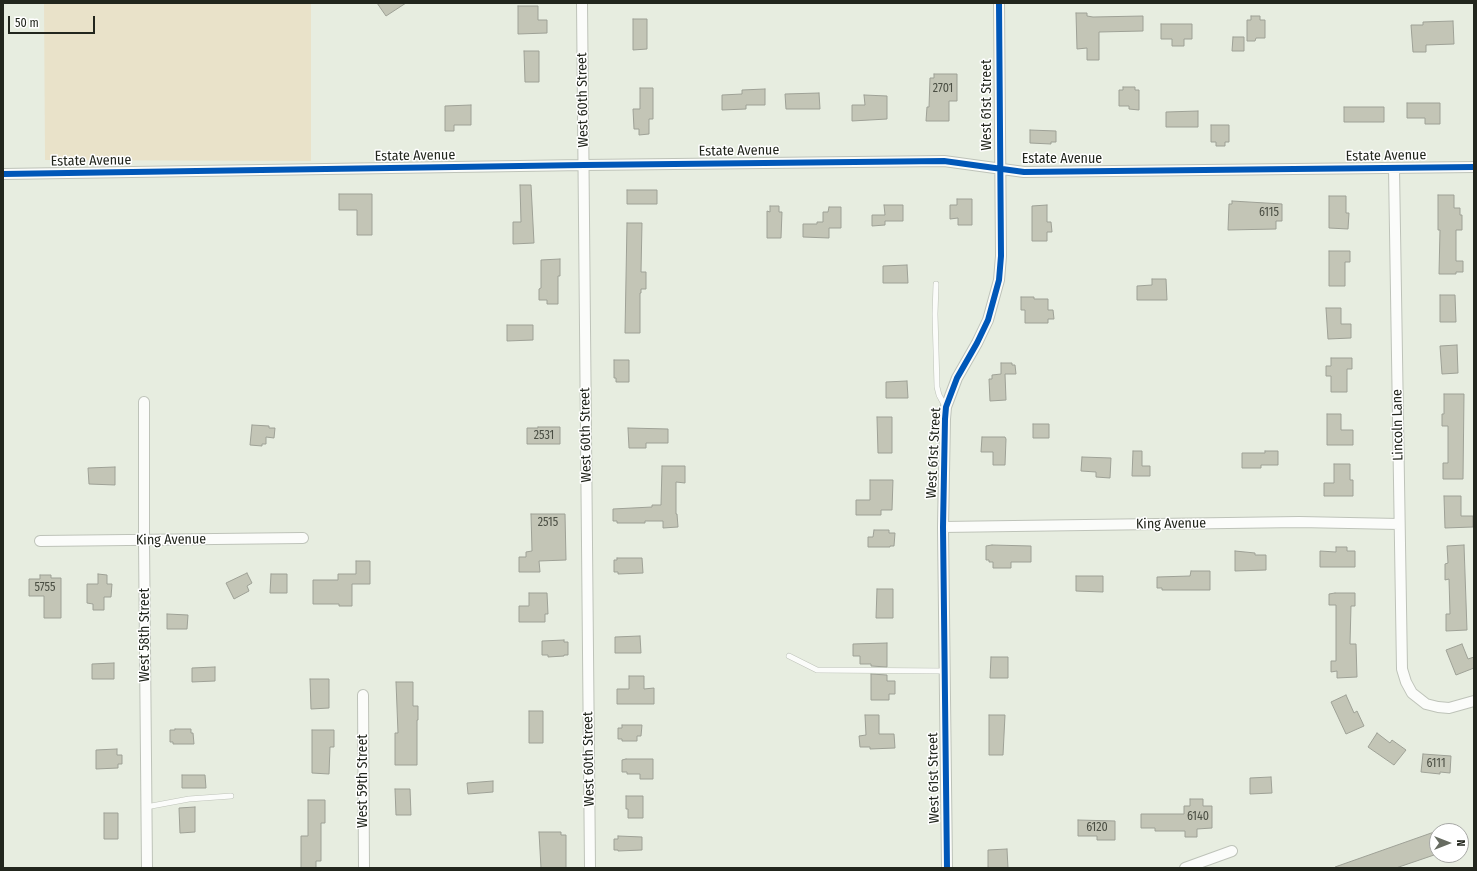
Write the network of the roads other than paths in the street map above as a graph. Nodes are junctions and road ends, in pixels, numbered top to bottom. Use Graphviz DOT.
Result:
graph roads {
  1 [pos="582,3"];
  2 [pos="999,3"];
  3 [pos="584,165"];
  4 [pos="1474,167"];
  5 [pos="1394,168"];
  6 [pos="1000,169"];
  7 [pos="3,174"];
  8 [pos="936,284"];
  9 [pos="144,402"];
  10 [pos="946,407"];
  11 [pos="1399,524"];
  12 [pos="943,527"];
  13 [pos="303,538"];
  14 [pos="144,540"];
  15 [pos="40,541"];
  16 [pos="789,656"];
  17 [pos="945,671"];
  18 [pos="363,695"];
  19 [pos="1474,701"];
  20 [pos="231,796"];
  21 [pos="146,806"];
  22 [pos="1232,851"];
  23 [pos="147,868"];
  24 [pos="364,868"];
  25 [pos="590,868"];
  26 [pos="947,868"];
  27 [pos="1185,868"];
  1 -- 3 [label="street, West 60th Street"];
  2 -- 6 [label="street, West 61st Street"];
  3 -- 6 [label="street, Estate Avenue"];
  3 -- 7 [label="street, Estate Avenue"];
  3 -- 25 [label="street, West 60th Street"];
  4 -- 5 [label="street, Estate Avenue"];
  5 -- 6 [label="street, Estate Avenue"];
  5 -- 11 [label="street, Lincoln Lane"];
  6 -- 10 [label="street, West 61st Street"];
  8 -- 10 [label="lane"];
  9 -- 14 [label="street, West 58th Street"];
  10 -- 12 [label="street, West 61st Street"];
  11 -- 12 [label="street, King Avenue"];
  11 -- 19 [label="street, Lincoln Lane"];
  12 -- 17 [label="street, West 61st Street"];
  13 -- 14 [label="street, King Avenue"];
  14 -- 15 [label="street, King Avenue"];
  14 -- 21 [label="street, West 58th Street"];
  16 -- 17 [label="lane"];
  17 -- 26 [label="street, West 61st Street"];
  18 -- 24 [label="street, West 59th Street"];
  20 -- 21 [label="lane"];
  21 -- 23 [label="street, West 58th Street"];
  22 -- 27 [label="street"];
}
